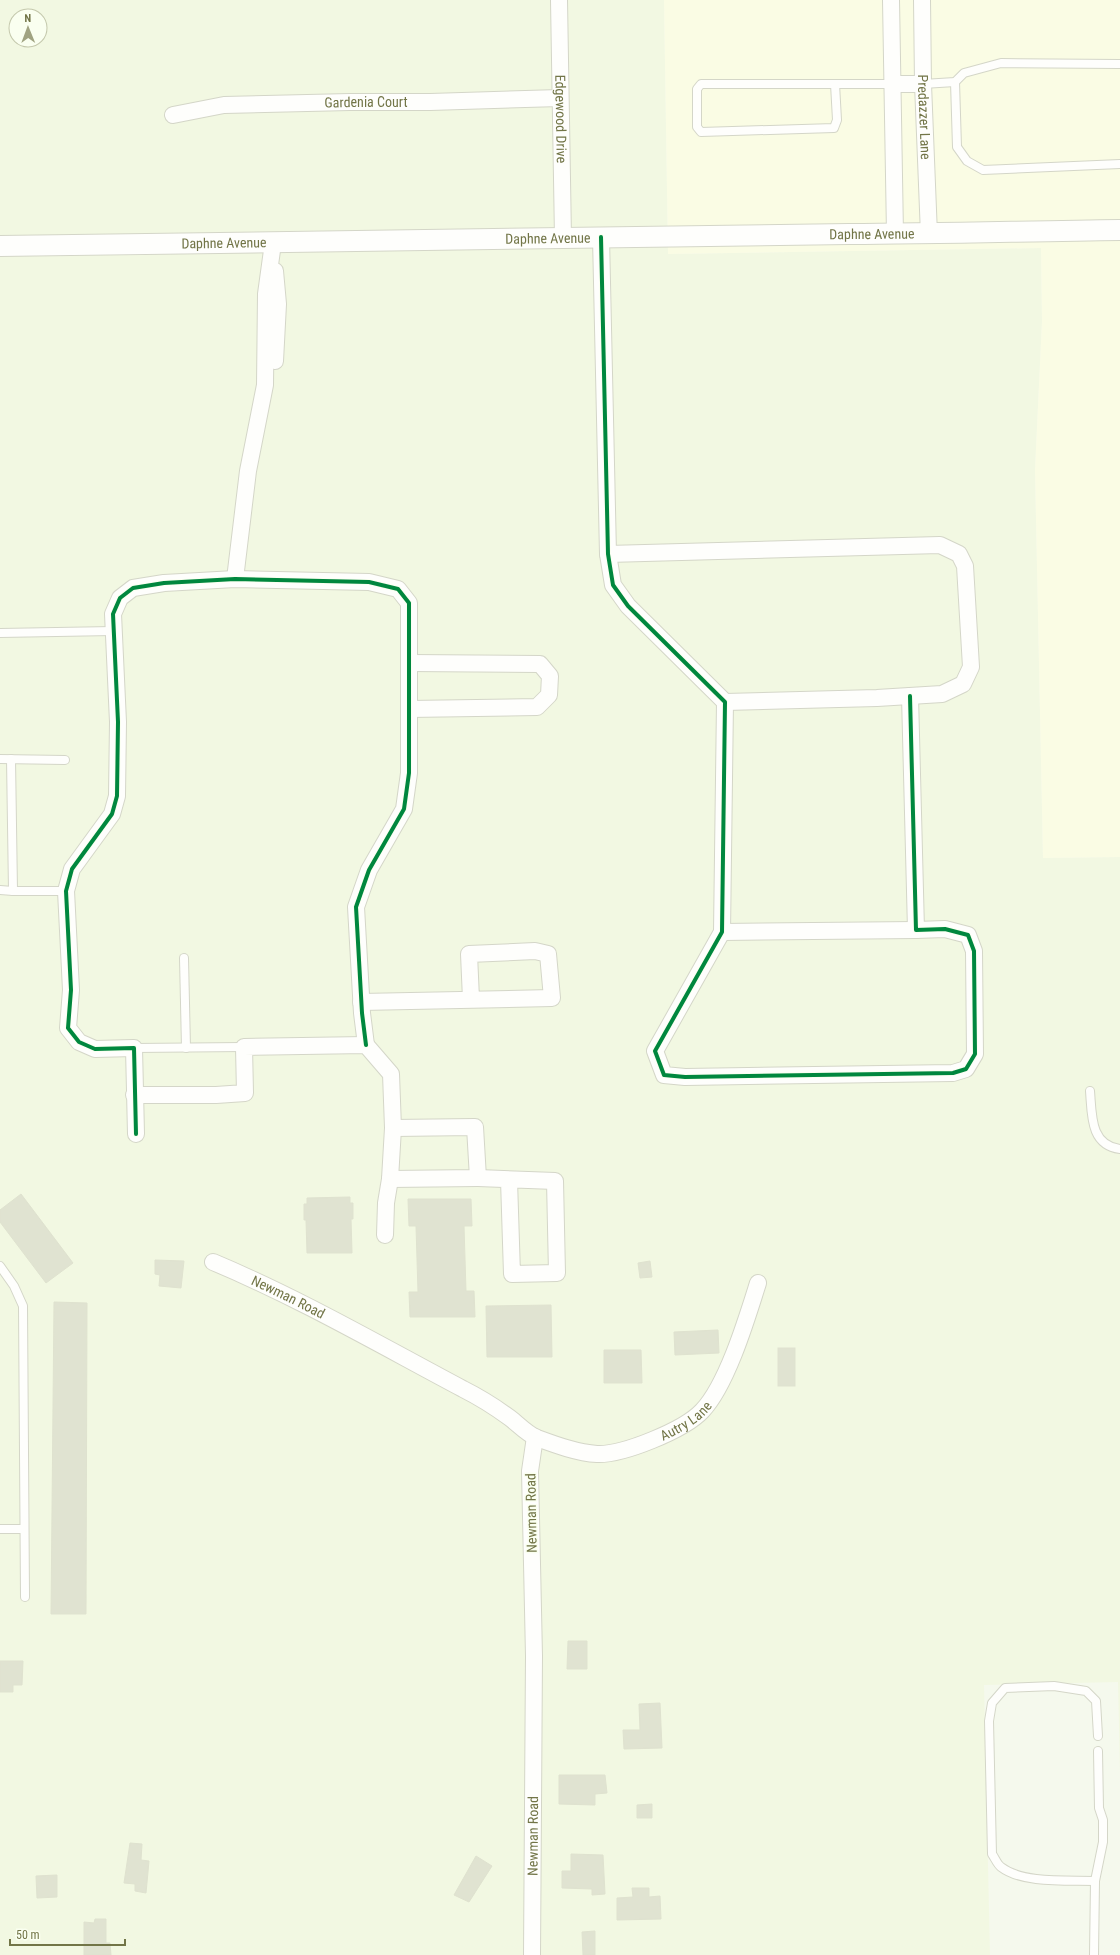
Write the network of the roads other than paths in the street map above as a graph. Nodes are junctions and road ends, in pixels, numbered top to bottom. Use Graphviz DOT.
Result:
graph roads {
  1 [pos="559,0"];
  2 [pos="891,0"];
  3 [pos="922,0"];
  4 [pos="1120,64"];
  5 [pos="955,82"];
  6 [pos="835,84"];
  7 [pos="892,84"];
  8 [pos="923,84"];
  9 [pos="560,98"];
  10 [pos="173,114"];
  11 [pos="1120,164"];
  12 [pos="1120,230"];
  13 [pos="895,234"];
  14 [pos="929,235"];
  15 [pos="601,237"];
  16 [pos="563,238"];
  17 [pos="273,243"];
  18 [pos="0,246"];
  19 [pos="608,554"];
  20 [pos="235,579"];
  21 [pos="113,631"];
  22 [pos="0,633"];
  23 [pos="409,663"];
  24 [pos="910,696"];
  25 [pos="725,702"];
  26 [pos="410,709"];
  27 [pos="0,759"];
  28 [pos="11,759"];
  29 [pos="66,760"];
  30 [pos="0,890"];
  31 [pos="13,891"];
  32 [pos="66,891"];
  33 [pos="916,930"];
  34 [pos="722,932"];
  35 [pos="184,958"];
  36 [pos="471,1000"];
  37 [pos="361,1002"];
  38 [pos="366,1045"];
  39 [pos="244,1046"];
  40 [pos="134,1048"];
  41 [pos="186,1048"];
  42 [pos="1090,1091"];
  43 [pos="134,1095"];
  44 [pos="393,1128"];
  45 [pos="136,1134"];
  46 [pos="1120,1149"];
  47 [pos="478,1178"];
  48 [pos="390,1179"];
  49 [pos="509,1180"];
  50 [pos="385,1235"];
  51 [pos="213,1262"];
  52 [pos="0,1266"];
  53 [pos="758,1282"];
  54 [pos="535,1437"];
  55 [pos="24,1529"];
  56 [pos="0,1530"];
  57 [pos="24,1597"];
  58 [pos="1098,1736"];
  59 [pos="1098,1751"];
  60 [pos="1095,1881"];
  61 [pos="532,1955"];
  62 [pos="1094,1955"];
  1 -- 9 [label="street, Edgewood Drive"];
  2 -- 7 [label="street"];
  3 -- 8 [label="street, Predazzer Lane"];
  4 -- 5 [label="lane"];
  5 -- 8 [label="lane"];
  5 -- 11 [label="lane"];
  6 -- 6 [label="lane"];
  6 -- 7 [label="lane"];
  7 -- 8 [label="street"];
  7 -- 13 [label="street"];
  8 -- 14 [label="street, Predazzer Lane"];
  9 -- 10 [label="street, Gardenia Court"];
  9 -- 16 [label="street, Edgewood Drive"];
  12 -- 14 [label="street, Daphne Avenue"];
  13 -- 14 [label="street, Daphne Avenue"];
  13 -- 15 [label="street, Daphne Avenue"];
  15 -- 16 [label="street, Daphne Avenue"];
  15 -- 19 [label="street"];
  16 -- 17 [label="street, Daphne Avenue"];
  17 -- 18 [label="street, Daphne Avenue"];
  17 -- 20 [label="street"];
  19 -- 24 [label="street"];
  19 -- 25 [label="street"];
  20 -- 21 [label="street"];
  20 -- 23 [label="street"];
  21 -- 22 [label="lane"];
  21 -- 32 [label="street"];
  23 -- 26 [label="street"];
  23 -- 26 [label="street"];
  24 -- 25 [label="street"];
  24 -- 33 [label="street"];
  25 -- 34 [label="street"];
  26 -- 37 [label="street"];
  27 -- 28 [label="lane"];
  28 -- 29 [label="lane"];
  28 -- 31 [label="lane"];
  30 -- 31 [label="lane"];
  31 -- 32 [label="lane"];
  32 -- 40 [label="street"];
  33 -- 34 [label="street"];
  33 -- 34 [label="street"];
  35 -- 41 [label="lane"];
  36 -- 36 [label="street"];
  36 -- 37 [label="street"];
  37 -- 38 [label="street"];
  38 -- 39 [label="street"];
  38 -- 44 [label="street"];
  39 -- 41 [label="lane"];
  39 -- 43 [label="street"];
  40 -- 41 [label="lane"];
  40 -- 43 [label="street"];
  42 -- 46 [label="lane"];
  43 -- 45 [label="street"];
  44 -- 47 [label="street"];
  44 -- 48 [label="street"];
  47 -- 48 [label="street"];
  47 -- 49 [label="street"];
  48 -- 50 [label="street"];
  49 -- 49 [label="street"];
  51 -- 54 [label="street, Newman Road"];
  52 -- 55 [label="lane"];
  53 -- 54 [label="street, Autry Lane"];
  54 -- 61 [label="street, Newman Road"];
  55 -- 56 [label="lane"];
  55 -- 57 [label="lane"];
  58 -- 60 [label="lane"];
  59 -- 60 [label="lane"];
  60 -- 62 [label="lane"];
}
